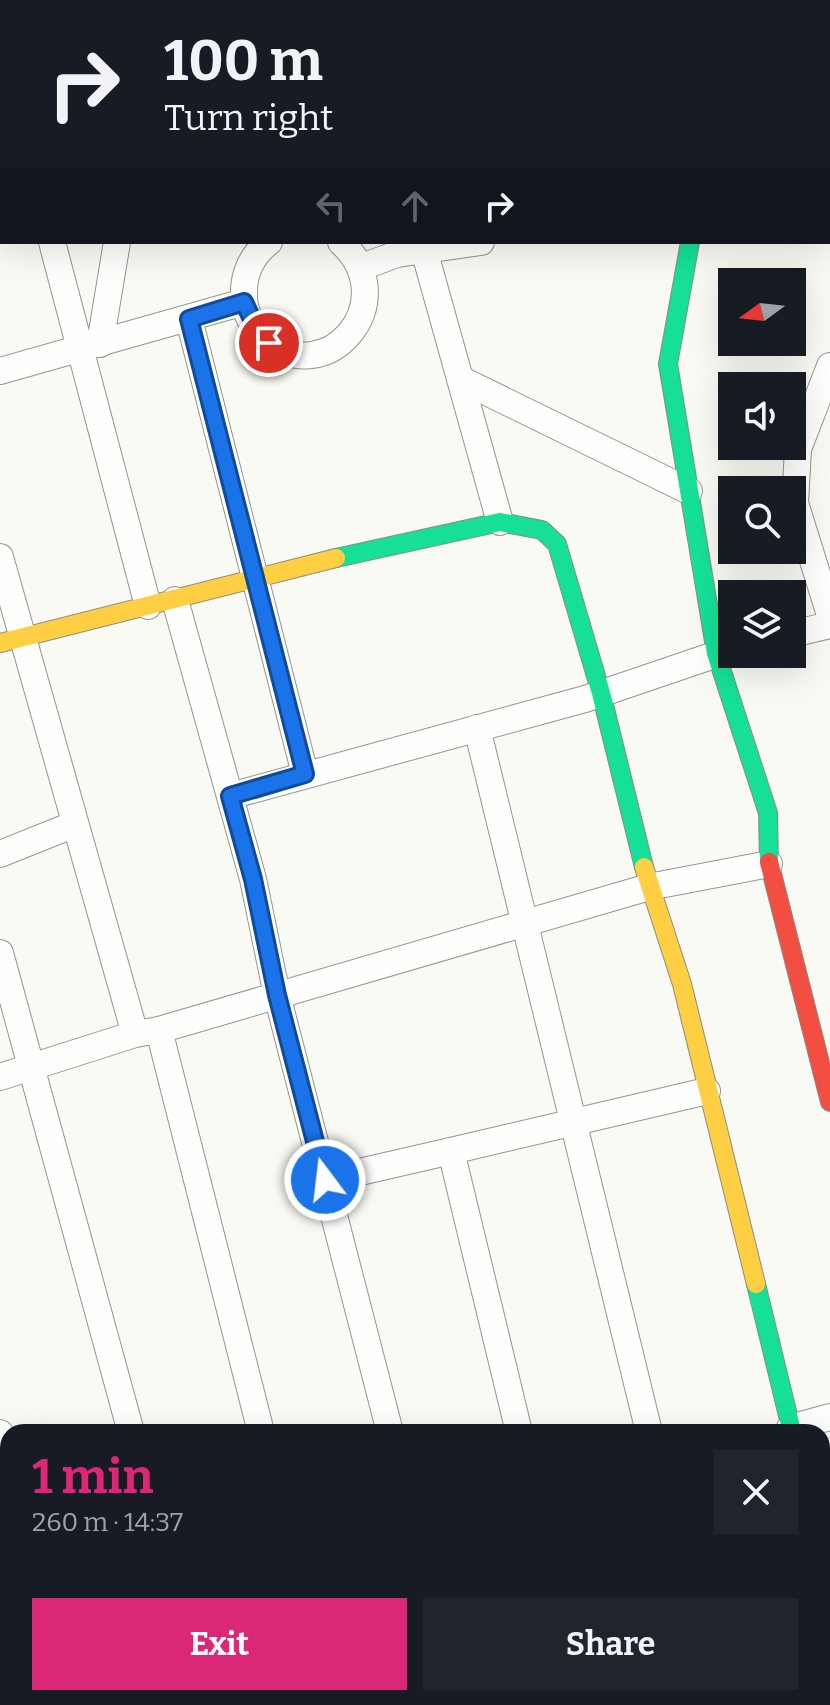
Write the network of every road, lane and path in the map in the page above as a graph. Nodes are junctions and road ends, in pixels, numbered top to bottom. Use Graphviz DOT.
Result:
graph roads {
  1 [pos="53,244"];
  2 [pos="116,244"];
  3 [pos="267,244"];
  4 [pos="343,244"];
  5 [pos="467,244"];
  6 [pos="690,244"];
  7 [pos="398,248"];
  8 [pos="424,250"];
  9 [pos="362,267"];
  10 [pos="244,302"];
  11 [pos="189,319"];
  12 [pos="90,346"];
  13 [pos="830,366"];
  14 [pos="0,371"];
  15 [pos="460,379"];
  16 [pos="689,491"];
  17 [pos="500,522"];
  18 [pos="0,557"];
  19 [pos="255,578"];
  20 [pos="175,600"];
  21 [pos="148,606"];
  22 [pos="830,615"];
  23 [pos="718,624"];
  24 [pos="830,625"];
  25 [pos="806,631"];
  26 [pos="11,639"];
  27 [pos="718,653"];
  28 [pos="729,668"];
  29 [pos="601,693"];
  30 [pos="477,728"];
  31 [pos="305,774"];
  32 [pos="230,796"];
  33 [pos="75,824"];
  34 [pos="2,846"];
  35 [pos="769,864"];
  36 [pos="649,887"];
  37 [pos="523,925"];
  38 [pos="0,953"];
  39 [pos="277,995"];
  40 [pos="147,1032"];
  41 [pos="32,1067"];
  42 [pos="0,1077"];
  43 [pos="707,1091"];
  44 [pos="830,1102"];
  45 [pos="574,1123"];
  46 [pos="451,1151"];
  47 [pos="325,1180"];
  48 [pos="830,1417"];
  49 [pos="129,1424"];
  50 [pos="259,1424"];
  51 [pos="388,1424"];
  52 [pos="517,1424"];
  53 [pos="647,1424"];
  54 [pos="790,1424"];
  55 [pos="809,1424"];
  1 -- 12 [label="street"];
  2 -- 12 [label="street"];
  3 -- 10 [label="street"];
  4 -- 9 [label="street"];
  5 -- 8 [label="street"];
  6 -- 16 [label="street"];
  7 -- 8 [label="street"];
  7 -- 9 [label="street"];
  8 -- 15 [label="street"];
  9 -- 10 [label="street"];
  10 -- 11 [label="street"];
  11 -- 12 [label="street"];
  11 -- 19 [label="street"];
  12 -- 14 [label="street"];
  12 -- 21 [label="street"];
  13 -- 22 [label="street"];
  15 -- 16 [label="street"];
  15 -- 17 [label="street"];
  16 -- 23 [label="street"];
  17 -- 19 [label="street"];
  17 -- 29 [label="street"];
  18 -- 26 [label="street"];
  19 -- 20 [label="street"];
  19 -- 31 [label="street"];
  20 -- 21 [label="street"];
  20 -- 32 [label="street"];
  21 -- 26 [label="street"];
  24 -- 25 [label="street"];
  26 -- 33 [label="street"];
  27 -- 29 [label="street"];
  28 -- 35 [label="street"];
  29 -- 30 [label="street"];
  29 -- 36 [label="street"];
  30 -- 31 [label="street"];
  30 -- 37 [label="street"];
  31 -- 32 [label="street"];
  32 -- 39 [label="street"];
  33 -- 34 [label="street"];
  33 -- 40 [label="street"];
  35 -- 36 [label="street"];
  35 -- 44 [label="street"];
  36 -- 37 [label="street"];
  36 -- 43 [label="street"];
  37 -- 39 [label="street"];
  37 -- 45 [label="street"];
  38 -- 41 [label="street"];
  39 -- 40 [label="street"];
  39 -- 47 [label="street"];
  40 -- 41 [label="street"];
  40 -- 50 [label="street"];
  41 -- 42 [label="street"];
  41 -- 49 [label="street"];
  43 -- 45 [label="street"];
  43 -- 54 [label="street"];
  45 -- 46 [label="street"];
  45 -- 53 [label="street"];
  46 -- 47 [label="street"];
  46 -- 52 [label="street"];
  47 -- 51 [label="street"];
  48 -- 55 [label="street"];
}
